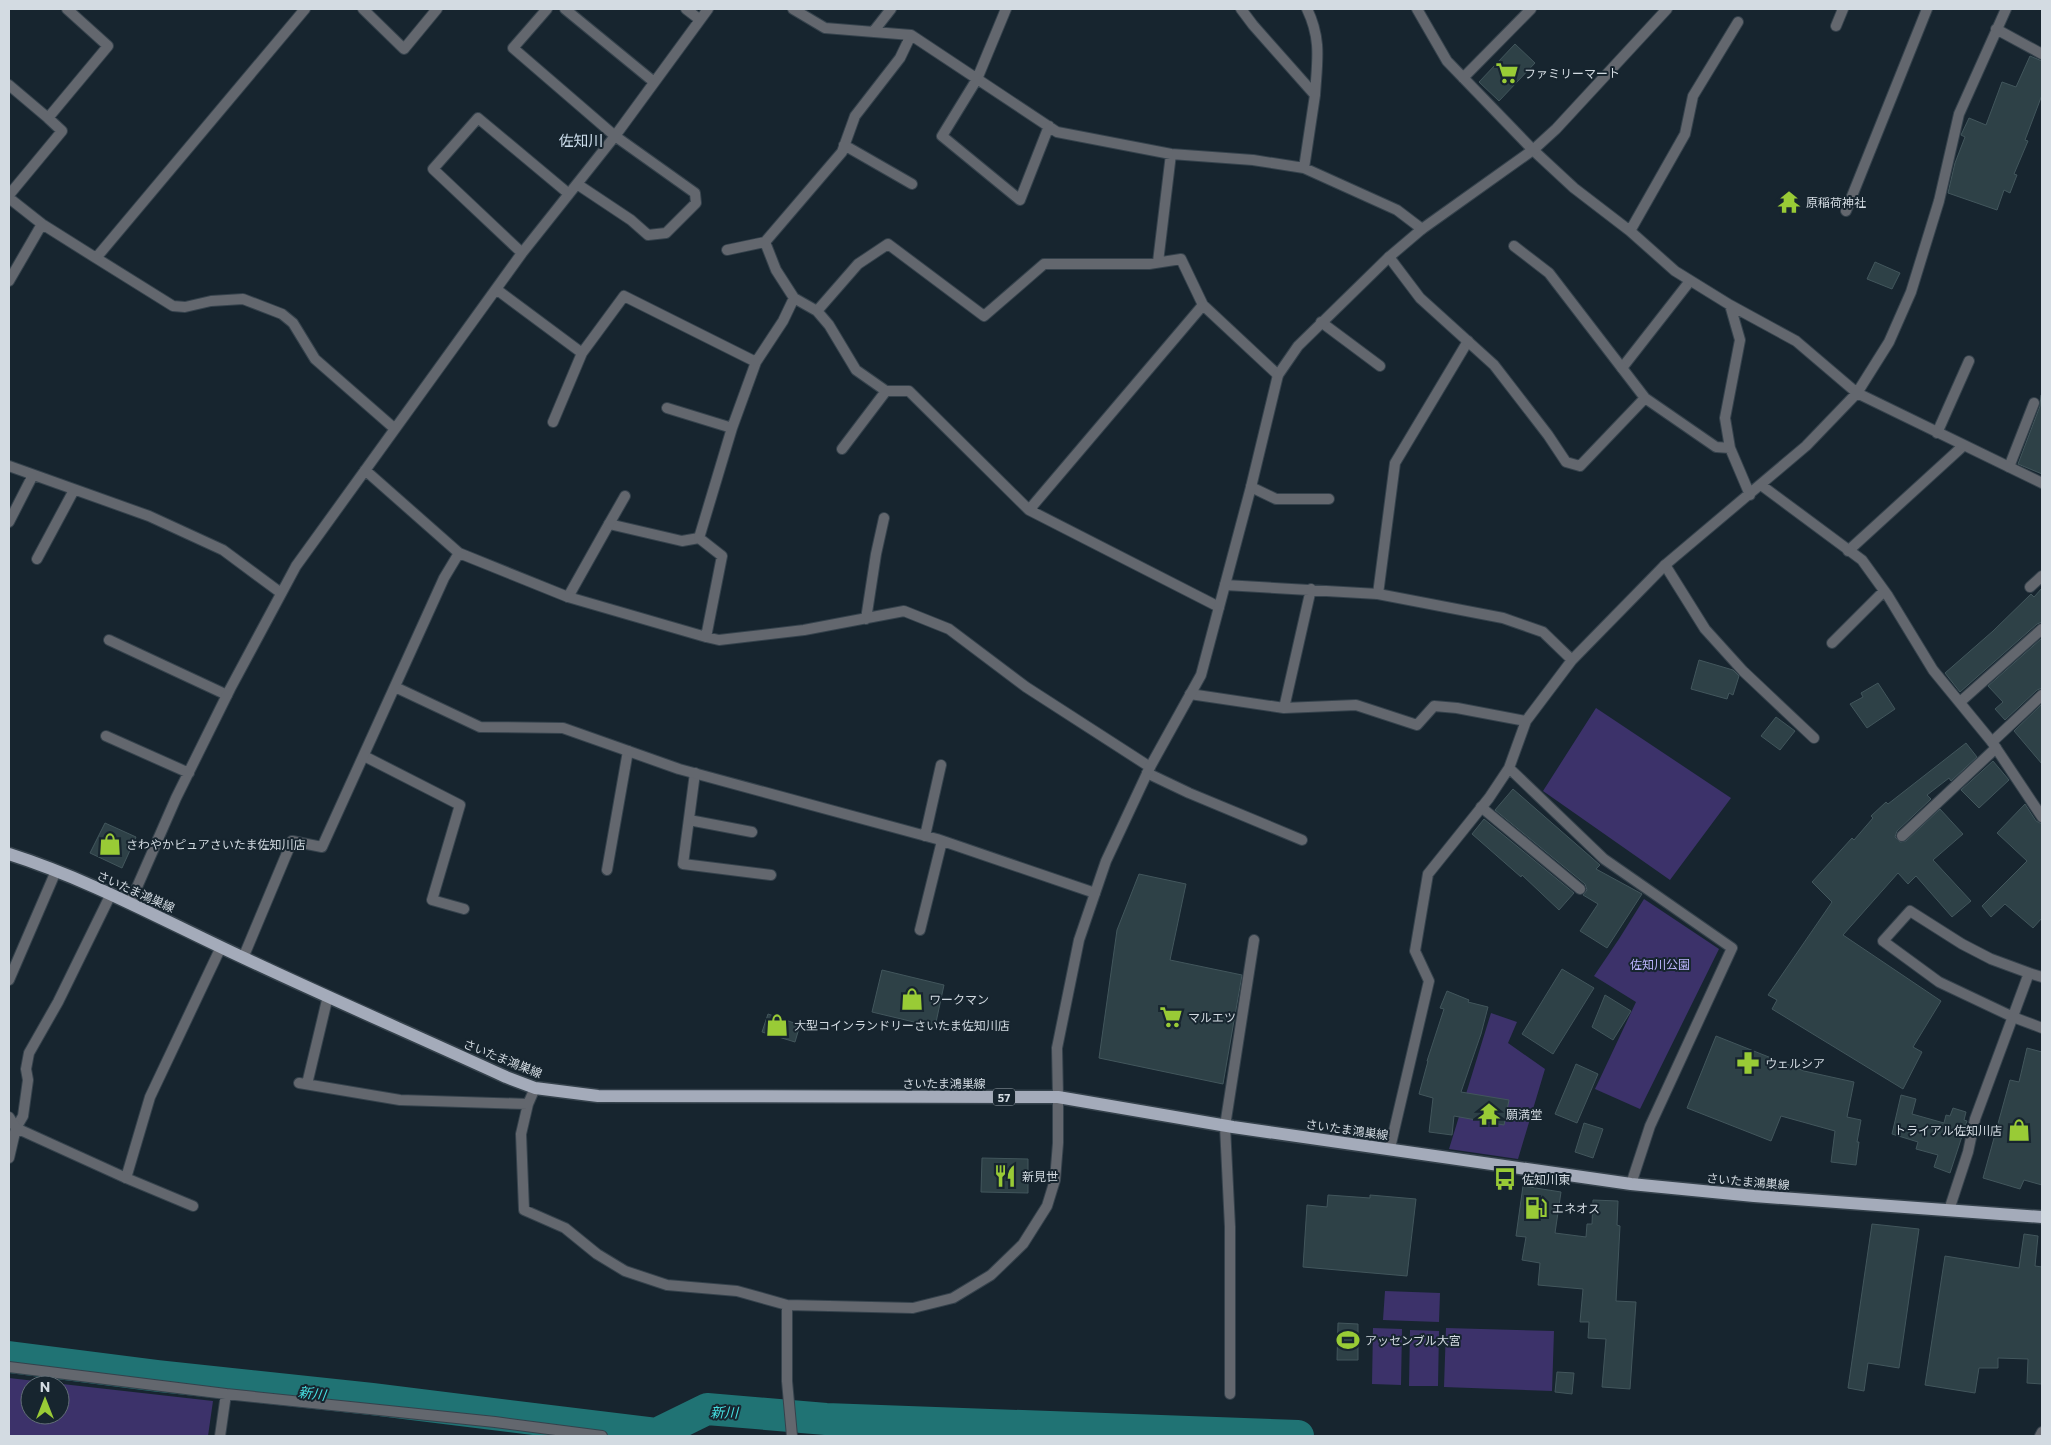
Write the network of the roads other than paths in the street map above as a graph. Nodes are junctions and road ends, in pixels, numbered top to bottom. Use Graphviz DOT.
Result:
graph roads {
  1 [pos="67,9"];
  2 [pos="305,9"];
  3 [pos="362,9"];
  4 [pos="437,9"];
  5 [pos="547,9"];
  6 [pos="565,9"];
  7 [pos="686,9"];
  8 [pos="708,9"];
  9 [pos="793,9"];
  10 [pos="891,9"];
  11 [pos="1006,9"];
  12 [pos="1241,9"];
  13 [pos="1307,9"];
  14 [pos="1417,9"];
  15 [pos="1530,9"];
  16 [pos="1667,9"];
  17 [pos="1843,9"];
  18 [pos="1926,9"];
  19 [pos="2006,9"];
  20 [pos="699,19"];
  21 [pos="1738,22"];
  22 [pos="1836,26"];
  23 [pos="1996,29"];
  24 [pos="873,32"];
  25 [pos="911,35"];
  26 [pos="2042,54"];
  27 [pos="1463,78"];
  28 [pos="977,79"];
  29 [pos="654,82"];
  30 [pos="9,84"];
  31 [pos="1316,95"];
  32 [pos="48,118"];
  33 [pos="1049,126"];
  34 [pos="615,136"];
  35 [pos="844,145"];
  36 [pos="1533,150"];
  37 [pos="1170,154"];
  38 [pos="1304,168"];
  39 [pos="577,184"];
  40 [pos="912,184"];
  41 [pos="569,194"];
  42 [pos="9,196"];
  43 [pos="1846,211"];
  44 [pos="42,224"];
  45 [pos="1422,229"];
  46 [pos="1630,231"];
  47 [pos="765,242"];
  48 [pos="1514,246"];
  49 [pos="727,250"];
  50 [pos="522,253"];
  51 [pos="1389,257"];
  52 [pos="96,258"];
  53 [pos="1158,262"];
  54 [pos="1690,281"];
  55 [pos="9,282"];
  56 [pos="496,289"];
  57 [pos="794,298"];
  58 [pos="1203,305"];
  59 [pos="1730,305"];
  60 [pos="817,311"];
  61 [pos="1321,322"];
  62 [pos="1468,341"];
  63 [pos="582,353"];
  64 [pos="1969,361"];
  65 [pos="756,362"];
  66 [pos="1380,366"];
  67 [pos="1622,368"];
  68 [pos="1278,375"];
  69 [pos="886,391"];
  70 [pos="1858,393"];
  71 [pos="1645,398"];
  72 [pos="2034,403"];
  73 [pos="667,408"];
  74 [pos="553,422"];
  75 [pos="732,428"];
  76 [pos="395,429"];
  77 [pos="1937,433"];
  78 [pos="1963,446"];
  79 [pos="1730,448"];
  80 [pos="842,449"];
  81 [pos="9,466"];
  82 [pos="2009,467"];
  83 [pos="365,470"];
  84 [pos="33,475"];
  85 [pos="2042,483"];
  86 [pos="1761,485"];
  87 [pos="1252,488"];
  88 [pos="74,490"];
  89 [pos="1750,495"];
  90 [pos="625,496"];
  91 [pos="1329,499"];
  92 [pos="1030,510"];
  93 [pos="884,518"];
  94 [pos="9,522"];
  95 [pos="609,524"];
  96 [pos="699,538"];
  97 [pos="1848,551"];
  98 [pos="460,553"];
  99 [pos="37,560"];
  100 [pos="1665,565"];
  101 [pos="2042,576"];
  102 [pos="1225,585"];
  103 [pos="2030,587"];
  104 [pos="1311,589"];
  105 [pos="1884,591"];
  106 [pos="281,593"];
  107 [pos="1378,594"];
  108 [pos="568,597"];
  109 [pos="1219,607"];
  110 [pos="866,619"];
  111 [pos="2042,628"];
  112 [pos="706,638"];
  113 [pos="109,640"];
  114 [pos="1832,643"];
  115 [pos="1572,660"];
  116 [pos="395,687"];
  117 [pos="227,694"];
  118 [pos="1190,694"];
  119 [pos="2042,695"];
  120 [pos="1960,702"];
  121 [pos="1284,708"];
  122 [pos="1526,721"];
  123 [pos="106,736"];
  124 [pos="1814,738"];
  125 [pos="1994,745"];
  126 [pos="628,751"];
  127 [pos="364,756"];
  128 [pos="941,765"];
  129 [pos="1510,768"];
  130 [pos="1148,770"];
  131 [pos="189,773"];
  132 [pos="695,774"];
  133 [pos="1481,807"];
  134 [pos="2042,816"];
  135 [pos="689,820"];
  136 [pos="752,832"];
  137 [pos="925,836"];
  138 [pos="1902,836"];
  139 [pos="1302,840"];
  140 [pos="942,841"];
  141 [pos="9,854"];
  142 [pos="607,870"];
  143 [pos="56,871"];
  144 [pos="771,875"];
  145 [pos="1580,889"];
  146 [pos="1095,893"];
  147 [pos="111,894"];
  148 [pos="130,903"];
  149 [pos="464,909"];
  150 [pos="920,930"];
  151 [pos="1254,940"];
  152 [pos="221,946"];
  153 [pos="243,958"];
  154 [pos="2029,973"];
  155 [pos="2042,978"];
  156 [pos="9,980"];
  157 [pos="328,996"];
  158 [pos="2013,1017"];
  159 [pos="2042,1028"];
  160 [pos="535,1088"];
  161 [pos="1058,1098"];
  162 [pos="528,1104"];
  163 [pos="9,1117"];
  164 [pos="1226,1126"];
  165 [pos="16,1128"];
  166 [pos="1390,1148"];
  167 [pos="9,1158"];
  168 [pos="126,1178"];
  169 [pos="1631,1184"];
  170 [pos="193,1206"];
  171 [pos="1949,1210"];
  172 [pos="2042,1217"];
  173 [pos="787,1304"];
  174 [pos="9,1367"];
  175 [pos="226,1394"];
  176 [pos="1230,1394"];
  177 [pos="2042,1432"];
  178 [pos="220,1436"];
  179 [pos="602,1436"];
  180 [pos="792,1436"];
  181 [pos="2040,1436"];
  1 -- 32 [label="street"];
  2 -- 52 [label="street"];
  3 -- 4 [label="street"];
  5 -- 34 [label="street"];
  6 -- 29 [label="street"];
  7 -- 20 [label="street"];
  8 -- 20 [label="street"];
  9 -- 24 [label="street"];
  10 -- 24 [label="street"];
  11 -- 28 [label="street"];
  12 -- 31 [label="street"];
  13 -- 31 [label="street"];
  14 -- 27 [label="street"];
  15 -- 27 [label="street"];
  16 -- 36 [label="street"];
  17 -- 22 [label="street"];
  18 -- 43 [label="street"];
  19 -- 23 [label="street"];
  20 -- 29 [label="street"];
  21 -- 46 [label="street"];
  23 -- 26 [label="street"];
  23 -- 70 [label="street"];
  24 -- 25 [label="street"];
  25 -- 28 [label="street"];
  25 -- 35 [label="street"];
  27 -- 36 [label="street"];
  28 -- 33 [label="street"];
  28 -- 33 [label="street"];
  29 -- 34 [label="street"];
  30 -- 32 [label="street"];
  31 -- 38 [label="street"];
  32 -- 42 [label="street"];
  33 -- 37 [label="street"];
  34 -- 39 [label="street"];
  34 -- 39 [label="street"];
  35 -- 40 [label="street"];
  35 -- 47 [label="street"];
  36 -- 45 [label="street"];
  36 -- 46 [label="street"];
  37 -- 38 [label="street"];
  37 -- 53 [label="street"];
  38 -- 45 [label="street"];
  39 -- 41 [label="street"];
  41 -- 50 [label="street"];
  41 -- 50 [label="street"];
  42 -- 44 [label="street"];
  44 -- 52 [label="street"];
  44 -- 55 [label="street"];
  45 -- 51 [label="street"];
  46 -- 54 [label="street"];
  47 -- 49 [label="street"];
  47 -- 57 [label="street"];
  48 -- 67 [label="street"];
  50 -- 56 [label="street"];
  51 -- 61 [label="street"];
  51 -- 62 [label="street"];
  52 -- 76 [label="street"];
  53 -- 58 [label="street"];
  53 -- 60 [label="street"];
  54 -- 59 [label="street"];
  54 -- 67 [label="street"];
  56 -- 63 [label="street"];
  56 -- 76 [label="street"];
  57 -- 60 [label="street"];
  57 -- 65 [label="street"];
  58 -- 68 [label="street"];
  58 -- 92 [label="street"];
  59 -- 70 [label="street"];
  59 -- 79 [label="street"];
  60 -- 69 [label="street"];
  61 -- 66 [label="street"];
  61 -- 68 [label="street"];
  62 -- 71 [label="street"];
  62 -- 107 [label="street"];
  63 -- 65 [label="street"];
  63 -- 74 [label="street"];
  64 -- 77 [label="street"];
  65 -- 75 [label="street"];
  67 -- 71 [label="street"];
  68 -- 87 [label="street"];
  69 -- 80 [label="street"];
  69 -- 92 [label="street"];
  70 -- 77 [label="street"];
  70 -- 86 [label="street"];
  71 -- 79 [label="street"];
  72 -- 82 [label="street"];
  73 -- 75 [label="street"];
  75 -- 96 [label="street"];
  76 -- 83 [label="street"];
  77 -- 78 [label="street"];
  78 -- 82 [label="street"];
  78 -- 97 [label="street"];
  79 -- 89 [label="street"];
  81 -- 84 [label="street"];
  82 -- 85 [label="street"];
  83 -- 98 [label="street"];
  83 -- 106 [label="street"];
  84 -- 88 [label="street"];
  84 -- 94 [label="street"];
  86 -- 89 [label="street"];
  86 -- 97 [label="street"];
  87 -- 91 [label="street"];
  87 -- 102 [label="street"];
  88 -- 99 [label="street"];
  88 -- 106 [label="street"];
  89 -- 100 [label="street"];
  90 -- 95 [label="street"];
  92 -- 109 [label="street"];
  93 -- 110 [label="street"];
  95 -- 96 [label="street"];
  95 -- 108 [label="street"];
  96 -- 112 [label="street"];
  97 -- 105 [label="street"];
  98 -- 108 [label="street"];
  98 -- 116 [label="street"];
  100 -- 115 [label="street"];
  100 -- 124 [label="street"];
  101 -- 103 [label="street"];
  102 -- 104 [label="street"];
  102 -- 109 [label="street"];
  104 -- 107 [label="street"];
  104 -- 121 [label="street"];
  105 -- 114 [label="street"];
  105 -- 120 [label="street"];
  106 -- 117 [label="street"];
  107 -- 115 [label="street"];
  108 -- 112 [label="street"];
  109 -- 118 [label="street"];
  110 -- 112 [label="street"];
  110 -- 130 [label="street"];
  111 -- 120 [label="street"];
  113 -- 117 [label="street"];
  115 -- 122 [label="street"];
  116 -- 126 [label="street"];
  116 -- 127 [label="street"];
  117 -- 131 [label="street"];
  118 -- 121 [label="street"];
  118 -- 130 [label="street"];
  119 -- 125 [label="street"];
  120 -- 125 [label="street"];
  121 -- 122 [label="street"];
  122 -- 129 [label="street"];
  123 -- 131 [label="street"];
  125 -- 134 [label="street"];
  125 -- 138 [label="street"];
  126 -- 132 [label="street"];
  126 -- 142 [label="street"];
  127 -- 149 [label="street"];
  127 -- 153 [label="street"];
  128 -- 137 [label="street"];
  129 -- 133 [label="street"];
  129 -- 169 [label="street"];
  130 -- 139 [label="street"];
  130 -- 146 [label="street"];
  131 -- 148 [label="street"];
  132 -- 135 [label="street"];
  132 -- 137 [label="street"];
  133 -- 145 [label="street"];
  133 -- 166 [label="street"];
  135 -- 136 [label="street"];
  135 -- 144 [label="street"];
  137 -- 140 [label="street"];
  140 -- 146 [label="street"];
  140 -- 150 [label="street"];
  141 -- 143 [label="main road, さいたま鴻巣線 / 57"];
  143 -- 147 [label="main road, さいたま鴻巣線 / 57"];
  143 -- 156 [label="street"];
  146 -- 161 [label="street"];
  147 -- 148 [label="main road, さいたま鴻巣線 / 57"];
  147 -- 165 [label="street"];
  148 -- 152 [label="main road, さいたま鴻巣線 / 57"];
  151 -- 164 [label="street"];
  152 -- 153 [label="main road, さいたま鴻巣線 / 57"];
  152 -- 168 [label="street"];
  153 -- 157 [label="main road, さいたま鴻巣線 / 57"];
  154 -- 155 [label="street"];
  154 -- 158 [label="street"];
  154 -- 158 [label="street"];
  157 -- 160 [label="main road, さいたま鴻巣線 / 57"];
  157 -- 162 [label="street"];
  158 -- 159 [label="street"];
  158 -- 171 [label="street"];
  160 -- 161 [label="main road, さいたま鴻巣線 / 57"];
  160 -- 162 [label="street"];
  161 -- 164 [label="main road, さいたま鴻巣線 / 57"];
  161 -- 173 [label="street"];
  162 -- 173 [label="street"];
  163 -- 165 [label="street"];
  164 -- 166 [label="main road, さいたま鴻巣線 / 57"];
  164 -- 176 [label="street"];
  165 -- 167 [label="street"];
  165 -- 168 [label="street"];
  166 -- 169 [label="main road, さいたま鴻巣線 / 57"];
  168 -- 170 [label="street"];
  169 -- 171 [label="main road, さいたま鴻巣線 / 57"];
  171 -- 172 [label="main road, さいたま鴻巣線 / 57"];
  173 -- 180 [label="street"];
  174 -- 175 [label="street"];
  175 -- 178 [label="street"];
  175 -- 179 [label="street"];
  177 -- 181 [label="street"];
}
